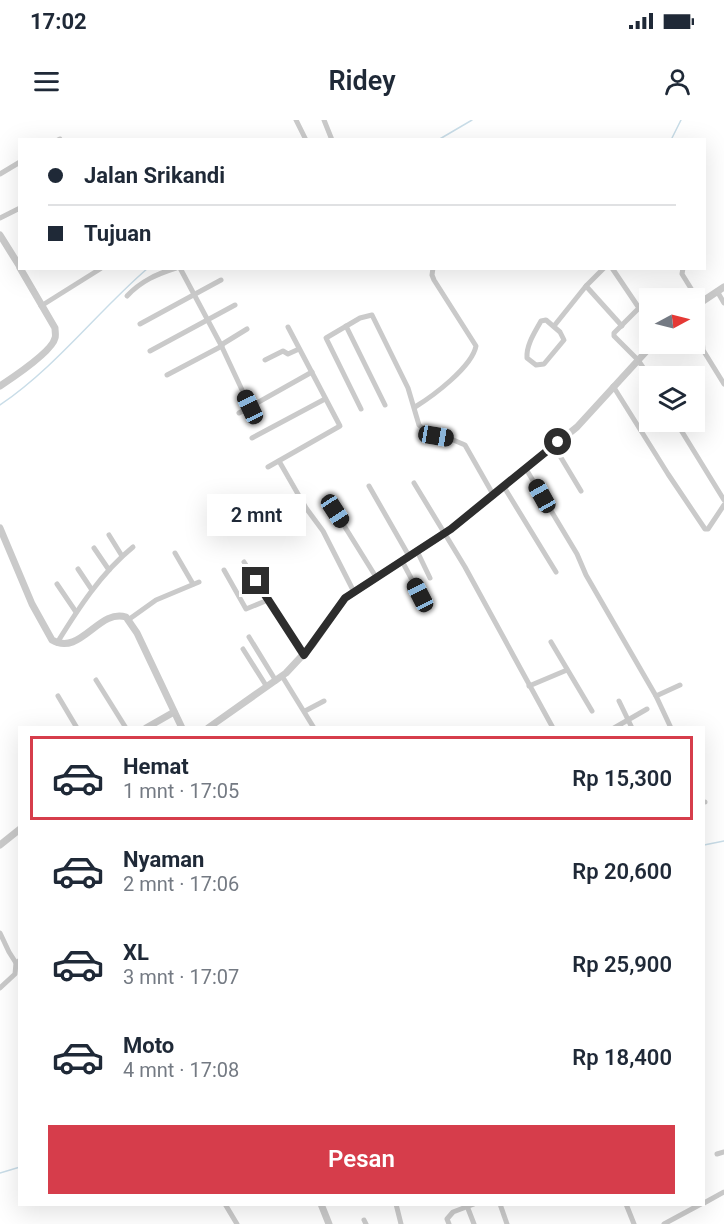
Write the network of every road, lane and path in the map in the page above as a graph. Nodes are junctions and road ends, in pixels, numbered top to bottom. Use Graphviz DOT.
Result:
graph roads {
  1 [pos="296,120"];
  2 [pos="324,120"];
  3 [pos="305,138"];
  4 [pos="331,138"];
  5 [pos="18,163"];
  6 [pos="0,174"];
  7 [pos="18,209"];
  8 [pos="0,218"];
  9 [pos="0,235"];
  10 [pos="18,265"];
  11 [pos="21,270"];
  12 [pos="98,270"];
  13 [pos="176,270"];
  14 [pos="182,270"];
  15 [pos="433,270"];
  16 [pos="602,270"];
  17 [pos="613,270"];
  18 [pos="683,270"];
  19 [pos="221,280"];
  20 [pos="586,286"];
  21 [pos="689,288"];
  22 [pos="721,289"];
  23 [pos="194,295"];
  24 [pos="128,296"];
  25 [pos="705,300"];
  26 [pos="724,303"];
  27 [pos="235,305"];
  28 [pos="41,306"];
  29 [pos="208,320"];
  30 [pos="140,324"];
  31 [pos="346,326"];
  32 [pos="554,326"];
  33 [pos="622,326"];
  34 [pos="288,327"];
  35 [pos="247,329"];
  36 [pos="221,346"];
  37 [pos="299,349"];
  38 [pos="150,351"];
  39 [pos="705,353"];
  40 [pos="643,354"];
  41 [pos="266,360"];
  42 [pos="638,360"];
  43 [pos="642,366"];
  44 [pos="312,372"];
  45 [pos="167,375"];
  46 [pos="724,384"];
  47 [pos="0,386"];
  48 [pos="613,386"];
  49 [pos="325,399"];
  50 [pos="385,405"];
  51 [pos="250,407"];
  52 [pos="414,407"];
  53 [pos="361,409"];
  54 [pos="239,413"];
  55 [pos="682,432"];
  56 [pos="252,438"];
  57 [pos="554,446"];
  58 [pos="279,461"];
  59 [pos="268,467"];
  60 [pos="526,469"];
  61 [pos="414,483"];
  62 [pos="369,486"];
  63 [pos="504,487"];
  64 [pos="581,491"];
  65 [pos="494,496"];
  66 [pos="724,500"];
  67 [pos="724,505"];
  68 [pos="335,511"];
  69 [pos="0,528"];
  70 [pos="444,533"];
  71 [pos="109,535"];
  72 [pos="133,547"];
  73 [pos="94,548"];
  74 [pos="417,552"];
  75 [pos="176,553"];
  76 [pos="122,556"];
  77 [pos="406,558"];
  78 [pos="244,562"];
  79 [pos="78,569"];
  80 [pos="109,570"];
  81 [pos="224,570"];
  82 [pos="556,572"];
  83 [pos="376,577"];
  84 [pos="430,578"];
  85 [pos="57,584"];
  86 [pos="92,590"];
  87 [pos="354,592"];
  88 [pos="420,595"];
  89 [pos="268,600"];
  90 [pos="76,612"];
  91 [pos="128,620"];
  92 [pos="249,637"];
  93 [pos="551,642"];
  94 [pos="57,643"];
  95 [pos="243,649"];
  96 [pos="304,655"];
  97 [pos="567,670"];
  98 [pos="279,678"];
  99 [pos="96,680"];
  100 [pos="681,685"];
  101 [pos="529,686"];
  102 [pos="267,687"];
  103 [pos="58,696"];
  104 [pos="656,696"];
  105 [pos="324,700"];
  106 [pos="619,701"];
  107 [pos="647,709"];
  108 [pos="174,711"];
  109 [pos="305,711"];
  110 [pos="592,711"];
  111 [pos="628,719"];
  112 [pos="219,720"];
  113 [pos="76,726"];
  114 [pos="125,726"];
  115 [pos="149,726"];
  116 [pos="181,726"];
  117 [pos="211,726"];
  118 [pos="222,726"];
  119 [pos="313,726"];
  120 [pos="552,726"];
  121 [pos="617,726"];
  122 [pos="631,726"];
  123 [pos="670,726"];
  124 [pos="18,831"];
  125 [pos="0,845"];
  126 [pos="0,933"];
  127 [pos="18,962"];
  128 [pos="0,988"];
  129 [pos="724,1152"];
  130 [pos="717,1154"];
  131 [pos="724,1192"];
  132 [pos="705,1202"];
  133 [pos="226,1206"];
  134 [pos="322,1206"];
  135 [pos="396,1206"];
  136 [pos="467,1206"];
  137 [pos="469,1206"];
  138 [pos="501,1206"];
  139 [pos="627,1206"];
  140 [pos="698,1206"];
  141 [pos="237,1224"];
  142 [pos="329,1224"];
  143 [pos="401,1224"];
  144 [pos="448,1224"];
  145 [pos="474,1224"];
  146 [pos="507,1224"];
  147 [pos="634,1224"];
  148 [pos="664,1224"];
  1 -- 3 [label="street"];
  2 -- 4 [label="street"];
  5 -- 6 [label="street"];
  7 -- 8 [label="street"];
  9 -- 10 [label="street"];
  11 -- 28 [label="street"];
  12 -- 28 [label="street"];
  13 -- 24 [label="street"];
  14 -- 23 [label="street"];
  15 -- 52 [label="street"];
  16 -- 20 [label="street"];
  17 -- 33 [label="street"];
  18 -- 21 [label="street"];
  19 -- 23 [label="street"];
  20 -- 32 [label="street"];
  20 -- 33 [label="street"];
  22 -- 25 [label="street"];
  22 -- 26 [label="street"];
  23 -- 29 [label="street"];
  23 -- 30 [label="street"];
  27 -- 29 [label="street"];
  28 -- 47 [label="street"];
  29 -- 36 [label="street"];
  29 -- 38 [label="street"];
  31 -- 50 [label="street"];
  31 -- 52 [label="street"];
  31 -- 53 [label="street"];
  32 -- 32 [label="street"];
  33 -- 42 [label="street"];
  34 -- 37 [label="street"];
  35 -- 36 [label="street"];
  36 -- 45 [label="street"];
  36 -- 51 [label="street"];
  37 -- 41 [label="street"];
  37 -- 44 [label="street"];
  39 -- 46 [label="street"];
  40 -- 42 [label="street"];
  42 -- 43 [label="street"];
  42 -- 48 [label="street"];
  44 -- 49 [label="street"];
  44 -- 51 [label="street"];
  48 -- 57 [label="street"];
  48 -- 67 [label="street"];
  49 -- 56 [label="street"];
  49 -- 58 [label="street"];
  51 -- 54 [label="street"];
  52 -- 65 [label="street"];
  55 -- 66 [label="street"];
  57 -- 60 [label="street"];
  57 -- 64 [label="street"];
  58 -- 59 [label="street"];
  58 -- 87 [label="street"];
  60 -- 63 [label="street"];
  60 -- 104 [label="street"];
  61 -- 70 [label="street"];
  62 -- 77 [label="street"];
  63 -- 65 [label="street"];
  63 -- 82 [label="street"];
  65 -- 70 [label="street"];
  68 -- 83 [label="street"];
  69 -- 94 [label="street"];
  70 -- 74 [label="street"];
  70 -- 101 [label="street"];
  71 -- 76 [label="street"];
  72 -- 76 [label="street"];
  73 -- 80 [label="street"];
  74 -- 77 [label="street"];
  74 -- 84 [label="street"];
  75 -- 91 [label="street"];
  76 -- 80 [label="street"];
  77 -- 83 [label="street"];
  77 -- 88 [label="street"];
  78 -- 89 [label="street"];
  79 -- 86 [label="street"];
  80 -- 86 [label="street"];
  81 -- 89 [label="street"];
  83 -- 87 [label="street"];
  85 -- 90 [label="street"];
  86 -- 90 [label="street"];
  87 -- 96 [label="street"];
  89 -- 96 [label="street"];
  90 -- 94 [label="street"];
  91 -- 94 [label="street"];
  91 -- 108 [label="street"];
  92 -- 98 [label="street"];
  93 -- 97 [label="street"];
  95 -- 102 [label="street"];
  96 -- 98 [label="street"];
  97 -- 101 [label="street"];
  97 -- 110 [label="street"];
  98 -- 102 [label="street"];
  98 -- 109 [label="street"];
  99 -- 114 [label="street"];
  100 -- 104 [label="street"];
  101 -- 120 [label="street"];
  102 -- 112 [label="street"];
  103 -- 113 [label="street"];
  104 -- 123 [label="street"];
  105 -- 109 [label="street"];
  106 -- 111 [label="street"];
  107 -- 111 [label="street"];
  108 -- 115 [label="street"];
  108 -- 116 [label="street"];
  109 -- 119 [label="street"];
  111 -- 121 [label="street"];
  111 -- 122 [label="street"];
  112 -- 117 [label="street"];
  112 -- 118 [label="street"];
  124 -- 125 [label="street"];
  126 -- 127 [label="street"];
  127 -- 128 [label="street"];
  129 -- 130 [label="street"];
  131 -- 132 [label="street"];
  133 -- 141 [label="street"];
  134 -- 142 [label="street"];
  135 -- 143 [label="street"];
  136 -- 144 [label="street"];
  137 -- 145 [label="street"];
  138 -- 146 [label="street"];
  139 -- 147 [label="street"];
  140 -- 148 [label="street"];
}
